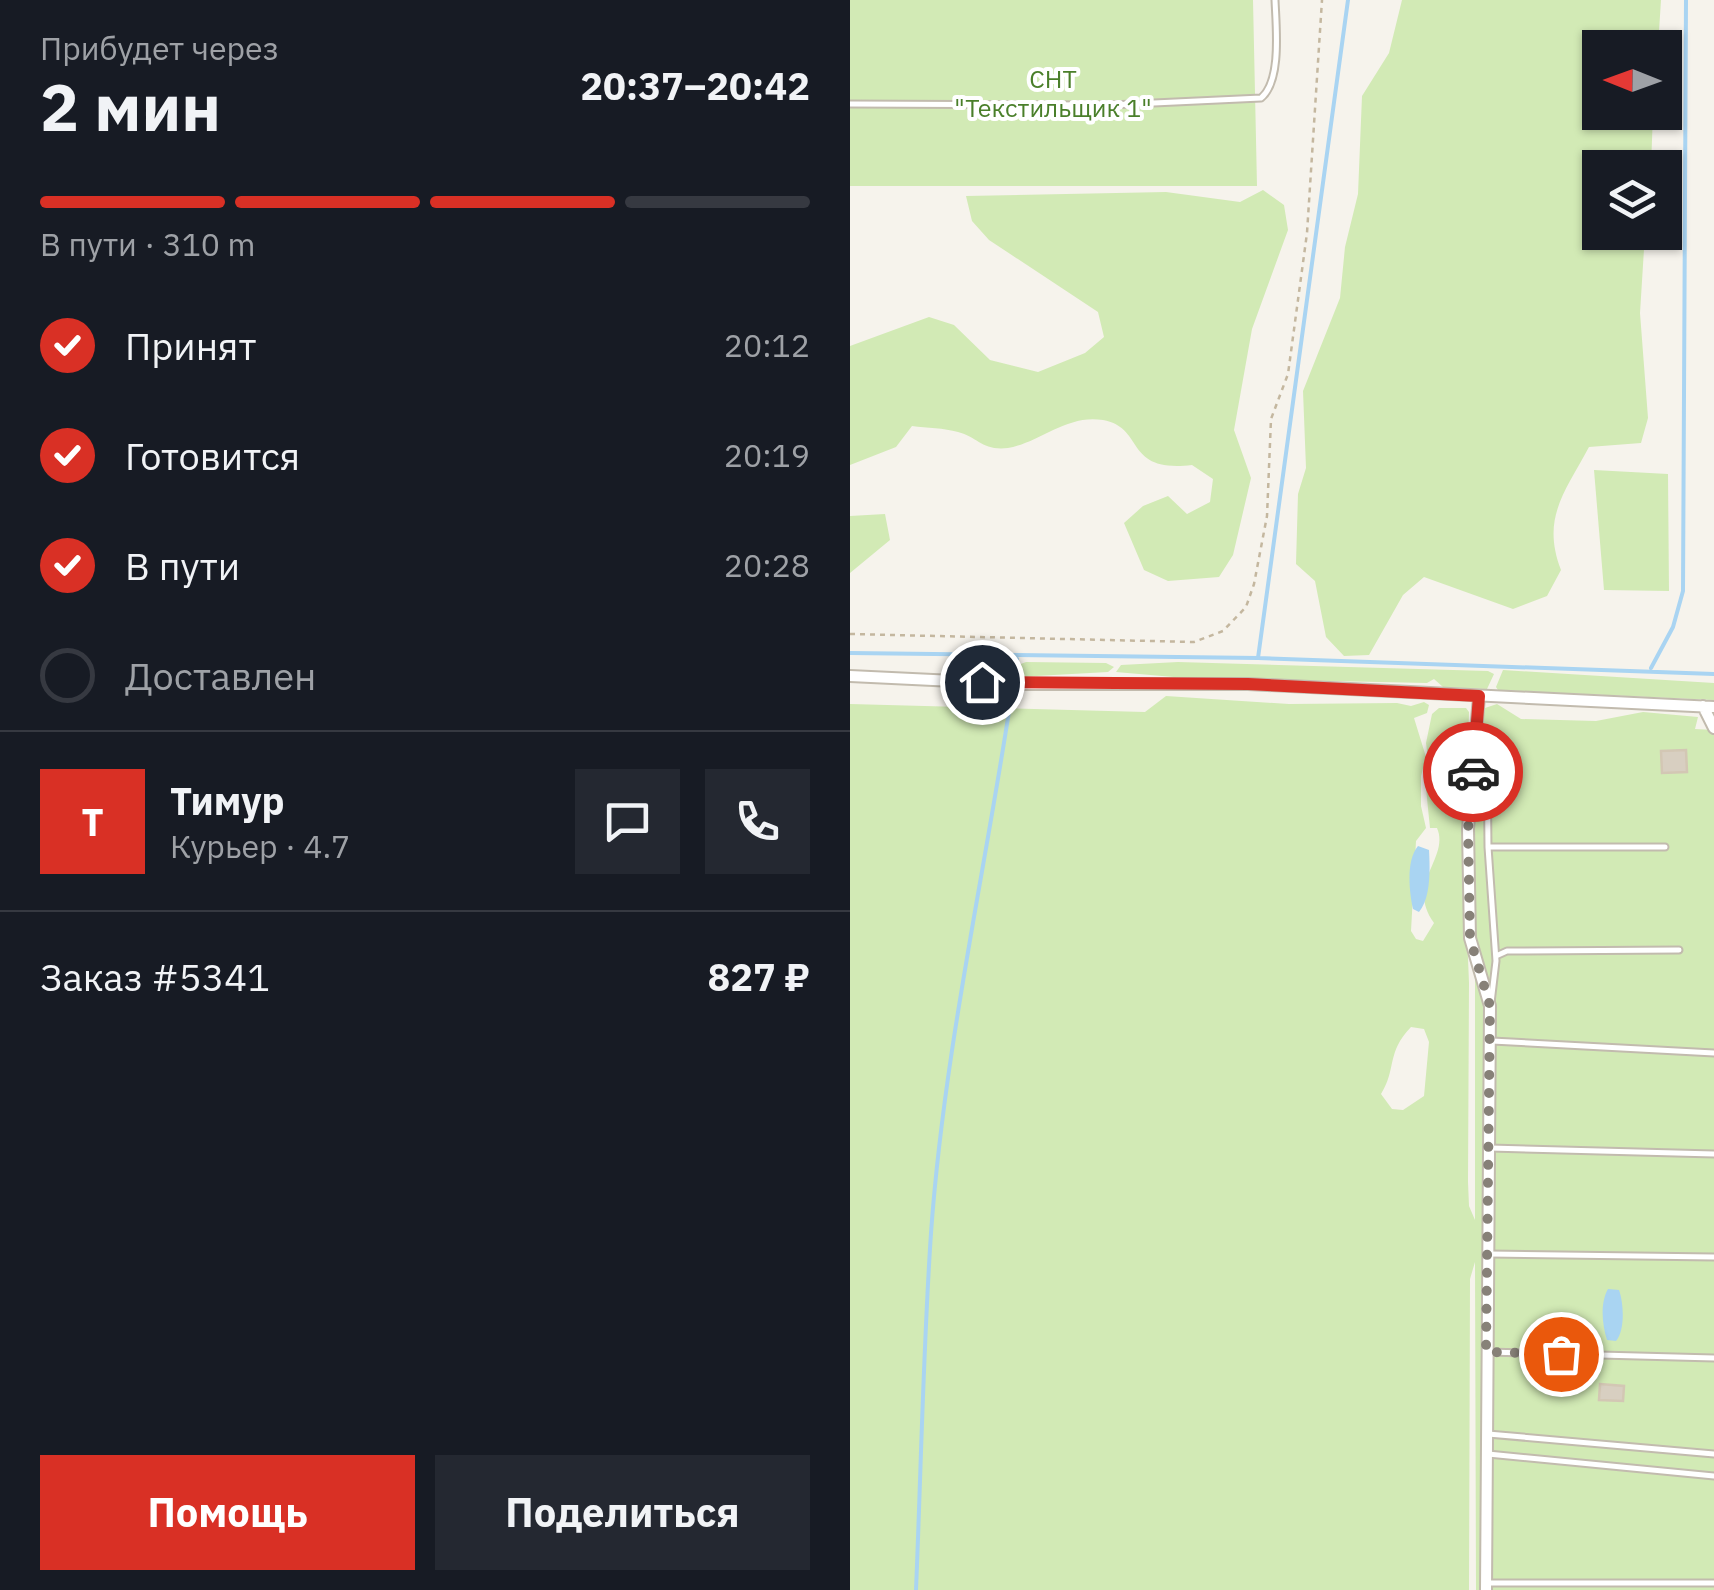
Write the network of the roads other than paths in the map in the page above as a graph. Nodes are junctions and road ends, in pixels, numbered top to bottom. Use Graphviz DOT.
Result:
graph roads {
  1 [pos="1275,0"];
  2 [pos="850,104"];
  3 [pos="850,676"];
  4 [pos="1479,696"];
  5 [pos="1708,706"];
  6 [pos="1714,728"];
  7 [pos="1487,746"];
  8 [pos="1488,847"];
  9 [pos="1665,847"];
  10 [pos="1679,950"];
  11 [pos="1496,956"];
  12 [pos="1490,1006"];
  13 [pos="1490,1040"];
  14 [pos="1714,1053"];
  15 [pos="1490,1148"];
  16 [pos="1714,1154"];
  17 [pos="1487,1254"];
  18 [pos="1714,1258"];
  19 [pos="1486,1352"];
  20 [pos="1714,1358"];
  21 [pos="1485,1434"];
  22 [pos="1485,1454"];
  23 [pos="1714,1454"];
  24 [pos="1714,1476"];
  25 [pos="1714,1583"];
  26 [pos="1486,1586"];
  1 -- 2 [label="lane"];
  3 -- 4 [label="street"];
  4 -- 5 [label="street"];
  4 -- 12 [label="street"];
  5 -- 6 [label="street"];
  7 -- 8 [label="lane"];
  8 -- 9 [label="lane"];
  8 -- 11 [label="lane"];
  10 -- 11 [label="lane"];
  11 -- 12 [label="lane"];
  12 -- 13 [label="street"];
  13 -- 14 [label="lane"];
  13 -- 15 [label="street"];
  15 -- 16 [label="lane"];
  15 -- 17 [label="street"];
  17 -- 18 [label="lane"];
  17 -- 19 [label="street"];
  19 -- 20 [label="lane"];
  19 -- 21 [label="street"];
  21 -- 22 [label="street"];
  21 -- 23 [label="lane"];
  22 -- 24 [label="lane"];
  22 -- 26 [label="street"];
  25 -- 26 [label="lane"];
}
